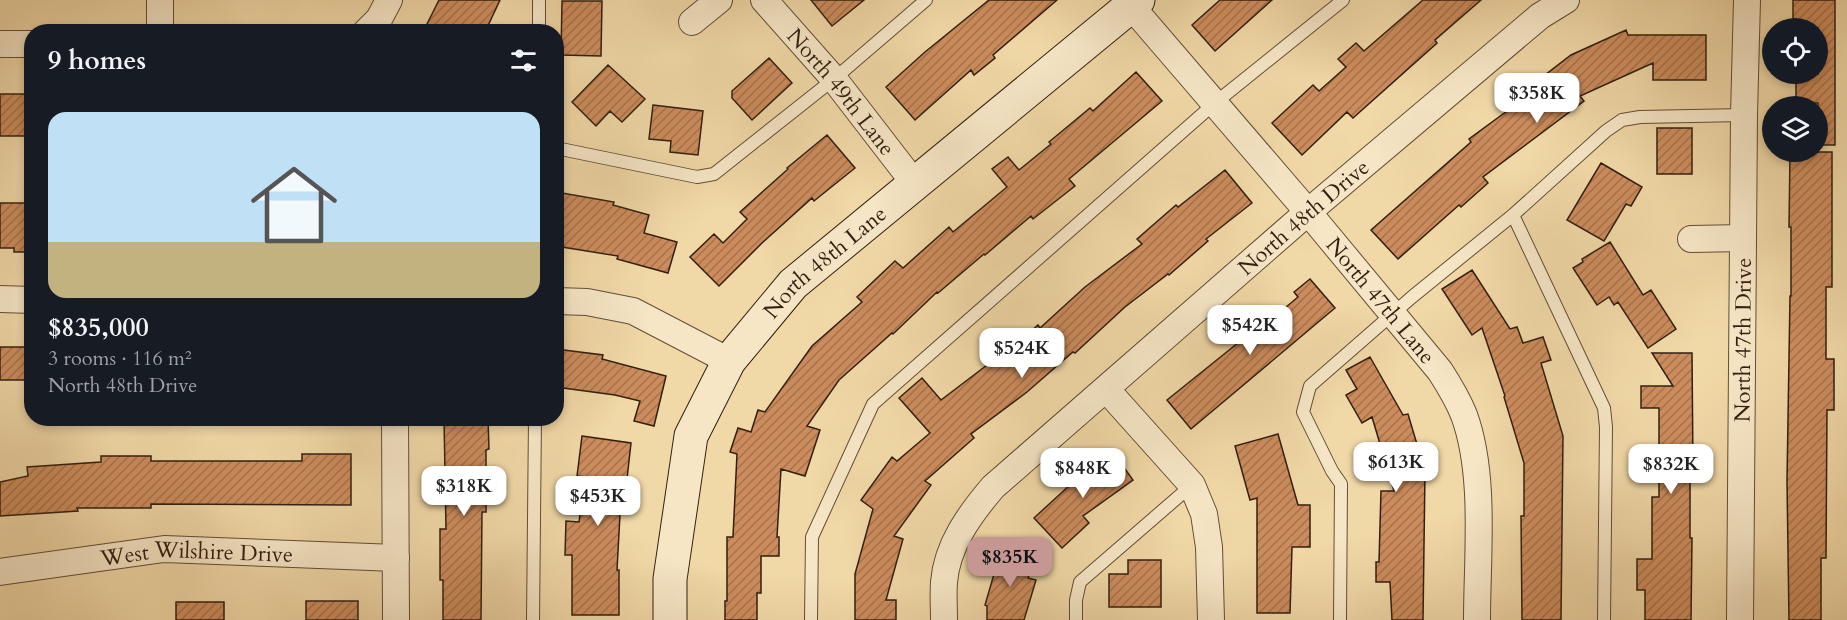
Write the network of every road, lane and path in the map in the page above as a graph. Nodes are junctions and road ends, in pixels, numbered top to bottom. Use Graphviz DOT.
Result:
graph roads {
  1 [pos="160,0"];
  2 [pos="539,0"];
  3 [pos="718,0"];
  4 [pos="764,0"];
  5 [pos="926,0"];
  6 [pos="1343,0"];
  7 [pos="1566,0"];
  8 [pos="1747,0"];
  9 [pos="1134,3"];
  10 [pos="692,22"];
  11 [pos="160,24"];
  12 [pos="539,24"];
  13 [pos="0,44"];
  14 [pos="24,44"];
  15 [pos="834,79"];
  16 [pos="1215,103"];
  17 [pos="1744,115"];
  18 [pos="564,150"];
  19 [pos="915,184"];
  20 [pos="1308,212"];
  21 [pos="1514,215"];
  22 [pos="1690,238"];
  23 [pos="1743,238"];
  24 [pos="0,299"];
  25 [pos="24,300"];
  26 [pos="564,301"];
  27 [pos="1392,315"];
  28 [pos="729,361"];
  29 [pos="1106,389"];
  30 [pos="395,426"];
  31 [pos="535,426"];
  32 [pos="1192,485"];
  33 [pos="396,558"];
  34 [pos="0,572"];
  35 [pos="396,620"];
  36 [pos="533,620"];
  37 [pos="670,620"];
  38 [pos="811,620"];
  39 [pos="944,620"];
  40 [pos="1076,620"];
  41 [pos="1211,620"];
  42 [pos="1340,620"];
  43 [pos="1477,620"];
  44 [pos="1604,620"];
  45 [pos="1740,620"];
  1 -- 11 [label="street"];
  2 -- 12 [label="lane"];
  3 -- 10 [label="street"];
  4 -- 15 [label="street, North 49th Lane"];
  5 -- 15 [label="lane"];
  6 -- 16 [label="lane"];
  7 -- 20 [label="street, North 48th Drive"];
  8 -- 17 [label="street, North 47th Drive"];
  9 -- 16 [label="street, North 47th Lane"];
  9 -- 19 [label="street, North 48th Lane"];
  13 -- 14 [label="street"];
  15 -- 18 [label="lane"];
  15 -- 19 [label="street, North 49th Lane"];
  16 -- 20 [label="street, North 47th Lane"];
  16 -- 38 [label="lane"];
  17 -- 21 [label="lane"];
  17 -- 23 [label="street, North 47th Drive"];
  19 -- 28 [label="street, North 48th Lane"];
  20 -- 27 [label="street, North 47th Lane"];
  20 -- 29 [label="street, North 48th Drive"];
  21 -- 27 [label="lane"];
  21 -- 44 [label="lane"];
  22 -- 23 [label="street, North 47th Drive"];
  23 -- 45 [label="street, North 47th Drive"];
  24 -- 25 [label="street"];
  26 -- 28 [label="street"];
  27 -- 42 [label="lane"];
  27 -- 43 [label="street, North 47th Lane"];
  28 -- 37 [label="street, North 48th Lane"];
  29 -- 32 [label="street"];
  29 -- 39 [label="street, North 48th Drive"];
  30 -- 33 [label="street"];
  31 -- 36 [label="lane"];
  32 -- 40 [label="lane"];
  32 -- 41 [label="street"];
  33 -- 34 [label="street, West Wilshire Drive"];
  33 -- 35 [label="street"];
}
